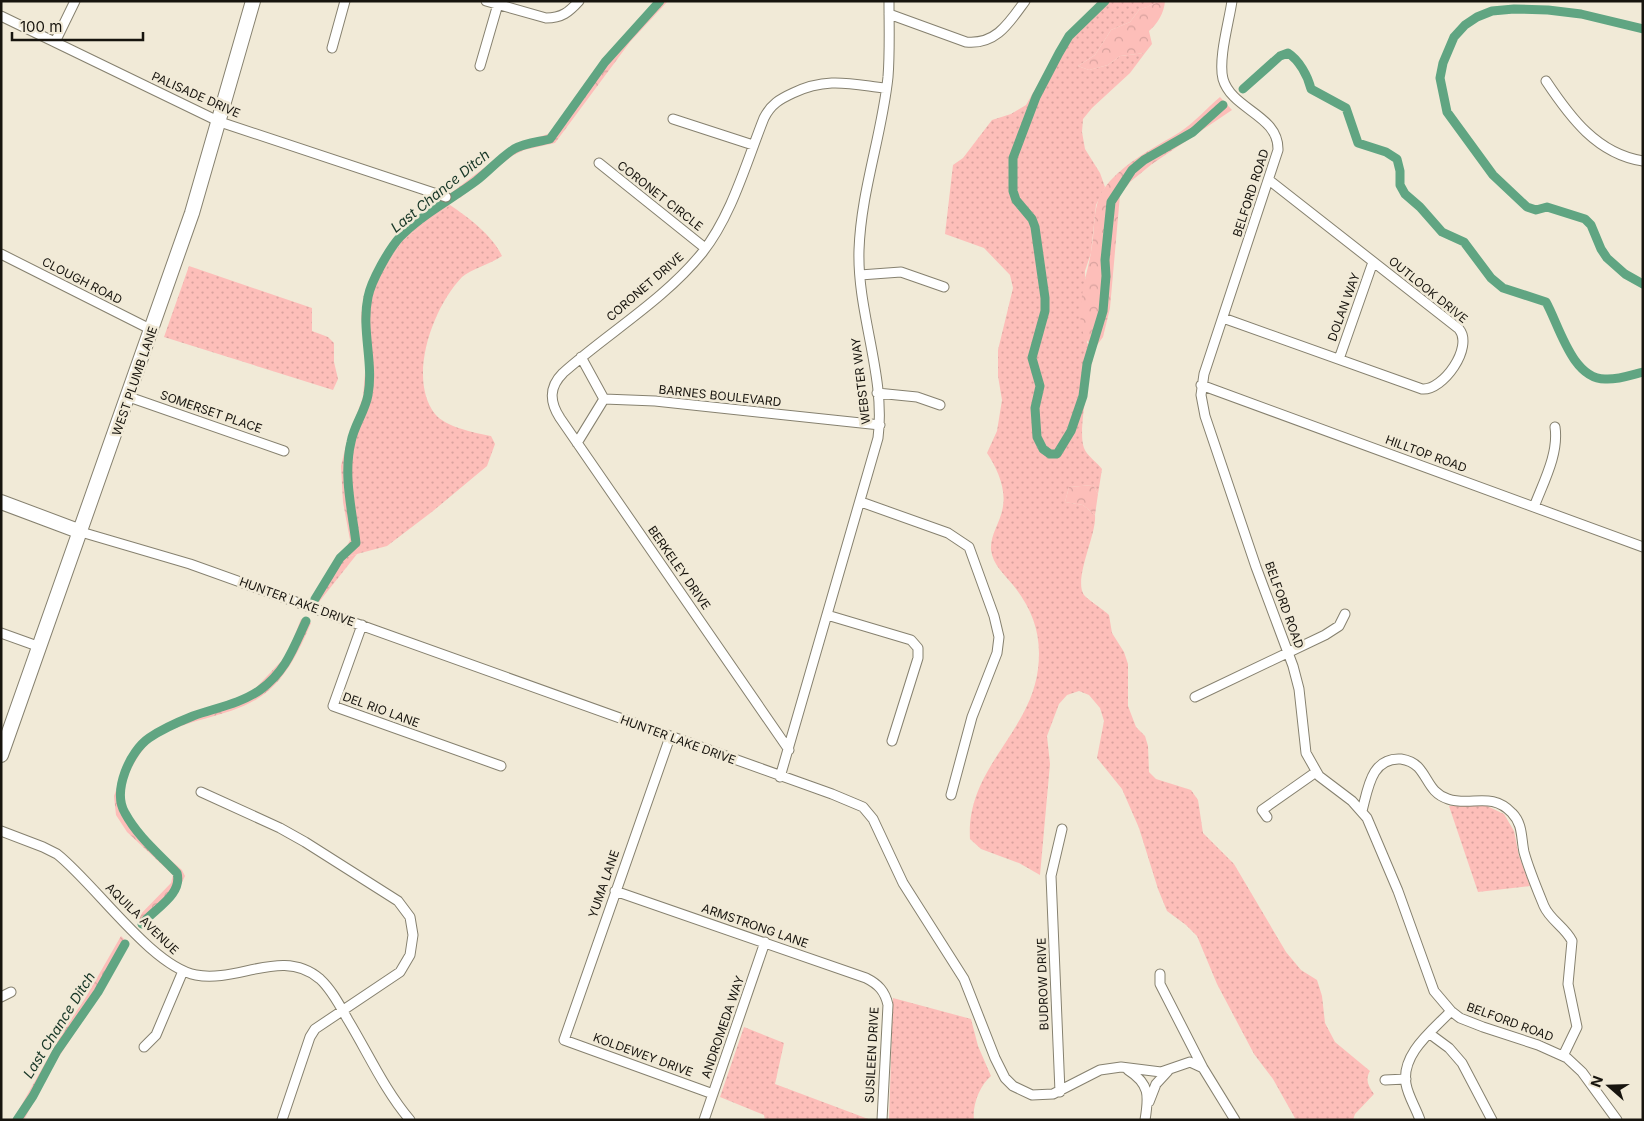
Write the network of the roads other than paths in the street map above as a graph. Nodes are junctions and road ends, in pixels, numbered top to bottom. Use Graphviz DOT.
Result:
graph roads {
  1 [pos="75,1"];
  2 [pos="253,1"];
  3 [pos="346,1"];
  4 [pos="486,1"];
  5 [pos="579,1"];
  6 [pos="890,1"];
  7 [pos="1025,1"];
  8 [pos="1232,1"];
  9 [pos="498,4"];
  10 [pos="889,14"];
  11 [pos="1,16"];
  12 [pos="56,42"];
  13 [pos="332,48"];
  14 [pos="480,66"];
  15 [pos="1546,82"];
  16 [pos="885,88"];
  17 [pos="673,120"];
  18 [pos="220,122"];
  19 [pos="754,145"];
  20 [pos="1643,161"];
  21 [pos="599,163"];
  22 [pos="1269,180"];
  23 [pos="446,197"];
  24 [pos="706,248"];
  25 [pos="1,254"];
  26 [pos="1373,262"];
  27 [pos="860,274"];
  28 [pos="944,287"];
  29 [pos="1223,318"];
  30 [pos="152,330"];
  31 [pos="580,357"];
  32 [pos="1338,360"];
  33 [pos="1201,385"];
  34 [pos="877,393"];
  35 [pos="129,397"];
  36 [pos="604,399"];
  37 [pos="940,405"];
  38 [pos="880,425"];
  39 [pos="1555,427"];
  40 [pos="577,443"];
  41 [pos="284,451"];
  42 [pos="1,502"];
  43 [pos="862,502"];
  44 [pos="1534,507"];
  45 [pos="81,532"];
  46 [pos="1643,547"];
  47 [pos="1345,614"];
  48 [pos="827,615"];
  49 [pos="362,625"];
  50 [pos="1,632"];
  51 [pos="40,647"];
  52 [pos="1288,652"];
  53 [pos="1195,696"];
  54 [pos="670,737"];
  55 [pos="892,741"];
  56 [pos="789,750"];
  57 [pos="1,755"];
  58 [pos="501,766"];
  59 [pos="1316,772"];
  60 [pos="780,777"];
  61 [pos="201,792"];
  62 [pos="951,795"];
  63 [pos="1362,811"];
  64 [pos="1267,817"];
  65 [pos="1062,829"];
  66 [pos="1,832"];
  67 [pos="615,892"];
  68 [pos="765,942"];
  69 [pos="183,971"];
  70 [pos="1160,974"];
  71 [pos="884,991"];
  72 [pos="11,992"];
  73 [pos="1,997"];
  74 [pos="342,1010"];
  75 [pos="1451,1011"];
  76 [pos="1430,1034"];
  77 [pos="564,1040"];
  78 [pos="144,1048"];
  79 [pos="1563,1056"];
  80 [pos="1121,1067"];
  81 [pos="1203,1068"];
  82 [pos="1170,1070"];
  83 [pos="1385,1080"];
  84 [pos="1406,1080"];
  85 [pos="1060,1092"];
  86 [pos="713,1094"];
  87 [pos="1145,1116"];
  88 [pos="282,1120"];
  89 [pos="410,1120"];
  90 [pos="704,1120"];
  91 [pos="882,1120"];
  92 [pos="1235,1120"];
  93 [pos="1420,1120"];
  94 [pos="1492,1120"];
  95 [pos="1617,1120"];
  1 -- 12 [label="street"];
  2 -- 18 [label="main road, WEST PLUMB LANE"];
  3 -- 13 [label="street"];
  4 -- 9 [label="street"];
  5 -- 9 [label="street"];
  6 -- 10 [label="street, WEBSTER WAY"];
  7 -- 10 [label="street"];
  8 -- 22 [label="street, BELFORD ROAD"];
  9 -- 14 [label="street"];
  10 -- 16 [label="street, WEBSTER WAY"];
  11 -- 12 [label="street, PALISADE DRIVE"];
  12 -- 18 [label="street, PALISADE DRIVE"];
  15 -- 20 [label="street"];
  16 -- 19 [label="street, CORONET DRIVE"];
  16 -- 27 [label="street, WEBSTER WAY"];
  17 -- 19 [label="street"];
  18 -- 23 [label="street, PALISADE DRIVE"];
  18 -- 30 [label="main road, WEST PLUMB LANE"];
  19 -- 24 [label="street, CORONET DRIVE"];
  21 -- 24 [label="street, CORONET CIRCLE"];
  22 -- 26 [label="street, OUTLOOK DRIVE"];
  22 -- 29 [label="street, BELFORD ROAD"];
  24 -- 31 [label="street, CORONET DRIVE"];
  25 -- 30 [label="street, CLOUGH ROAD"];
  26 -- 32 [label="street, DOLAN WAY"];
  26 -- 32 [label="street, OUTLOOK DRIVE"];
  27 -- 28 [label="street"];
  27 -- 34 [label="street, WEBSTER WAY"];
  29 -- 32 [label="street, OUTLOOK DRIVE"];
  29 -- 33 [label="street, BELFORD ROAD"];
  30 -- 35 [label="main road, WEST PLUMB LANE"];
  31 -- 36 [label="street"];
  31 -- 40 [label="street, CORONET DRIVE"];
  33 -- 44 [label="street, HILLTOP ROAD"];
  33 -- 52 [label="street, BELFORD ROAD"];
  34 -- 37 [label="street"];
  34 -- 38 [label="street, WEBSTER WAY"];
  35 -- 41 [label="street, SOMERSET PLACE"];
  35 -- 45 [label="main road, WEST PLUMB LANE"];
  36 -- 38 [label="street, BARNES BOULEVARD"];
  36 -- 40 [label="street"];
  38 -- 43 [label="street, WEBSTER WAY"];
  39 -- 44 [label="street"];
  40 -- 56 [label="street, BERKELEY DRIVE"];
  42 -- 45 [label="main road, HUNTER LAKE DRIVE"];
  43 -- 48 [label="street, WEBSTER WAY"];
  43 -- 62 [label="street"];
  44 -- 46 [label="street, HILLTOP ROAD"];
  45 -- 49 [label="street, HUNTER LAKE DRIVE"];
  45 -- 51 [label="main road, WEST PLUMB LANE"];
  47 -- 52 [label="street"];
  48 -- 55 [label="street"];
  48 -- 56 [label="street, WEBSTER WAY"];
  49 -- 54 [label="street, HUNTER LAKE DRIVE"];
  49 -- 58 [label="street, DEL RIO LANE"];
  50 -- 51 [label="street"];
  51 -- 57 [label="main road, WEST PLUMB LANE"];
  52 -- 53 [label="street"];
  52 -- 59 [label="street, BELFORD ROAD"];
  54 -- 60 [label="street, HUNTER LAKE DRIVE"];
  54 -- 67 [label="street, YUMA LANE"];
  56 -- 60 [label="street, WEBSTER WAY"];
  59 -- 63 [label="street, BELFORD ROAD"];
  59 -- 64 [label="street"];
  60 -- 85 [label="street, HUNTER LAKE DRIVE"];
  61 -- 74 [label="street"];
  63 -- 75 [label="street, BELFORD ROAD"];
  63 -- 79 [label="street"];
  65 -- 85 [label="street, BUDROW DRIVE"];
  66 -- 69 [label="street, AQUILA AVENUE"];
  67 -- 68 [label="street, ARMSTRONG LANE"];
  67 -- 77 [label="street, YUMA LANE"];
  68 -- 71 [label="street, ARMSTRONG LANE"];
  68 -- 86 [label="street, ANDROMEDA WAY"];
  69 -- 74 [label="street, AQUILA AVENUE"];
  69 -- 78 [label="street"];
  70 -- 81 [label="street"];
  71 -- 91 [label="street, SUSILEEN DRIVE"];
  72 -- 73 [label="street"];
  74 -- 88 [label="street"];
  74 -- 89 [label="street, AQUILA AVENUE"];
  75 -- 76 [label="street"];
  75 -- 79 [label="street, BELFORD ROAD"];
  76 -- 84 [label="street"];
  76 -- 94 [label="street"];
  77 -- 86 [label="street, KOLDEWEY DRIVE"];
  79 -- 95 [label="street, BELFORD ROAD"];
  80 -- 82 [label="street, HUNTER LAKE DRIVE"];
  80 -- 85 [label="street, HUNTER LAKE DRIVE"];
  80 -- 87 [label="street"];
  81 -- 82 [label="street, HUNTER LAKE DRIVE"];
  81 -- 92 [label="street"];
  82 -- 87 [label="street"];
  83 -- 84 [label="street"];
  84 -- 93 [label="street"];
  86 -- 90 [label="street, ANDROMEDA WAY"];
}
